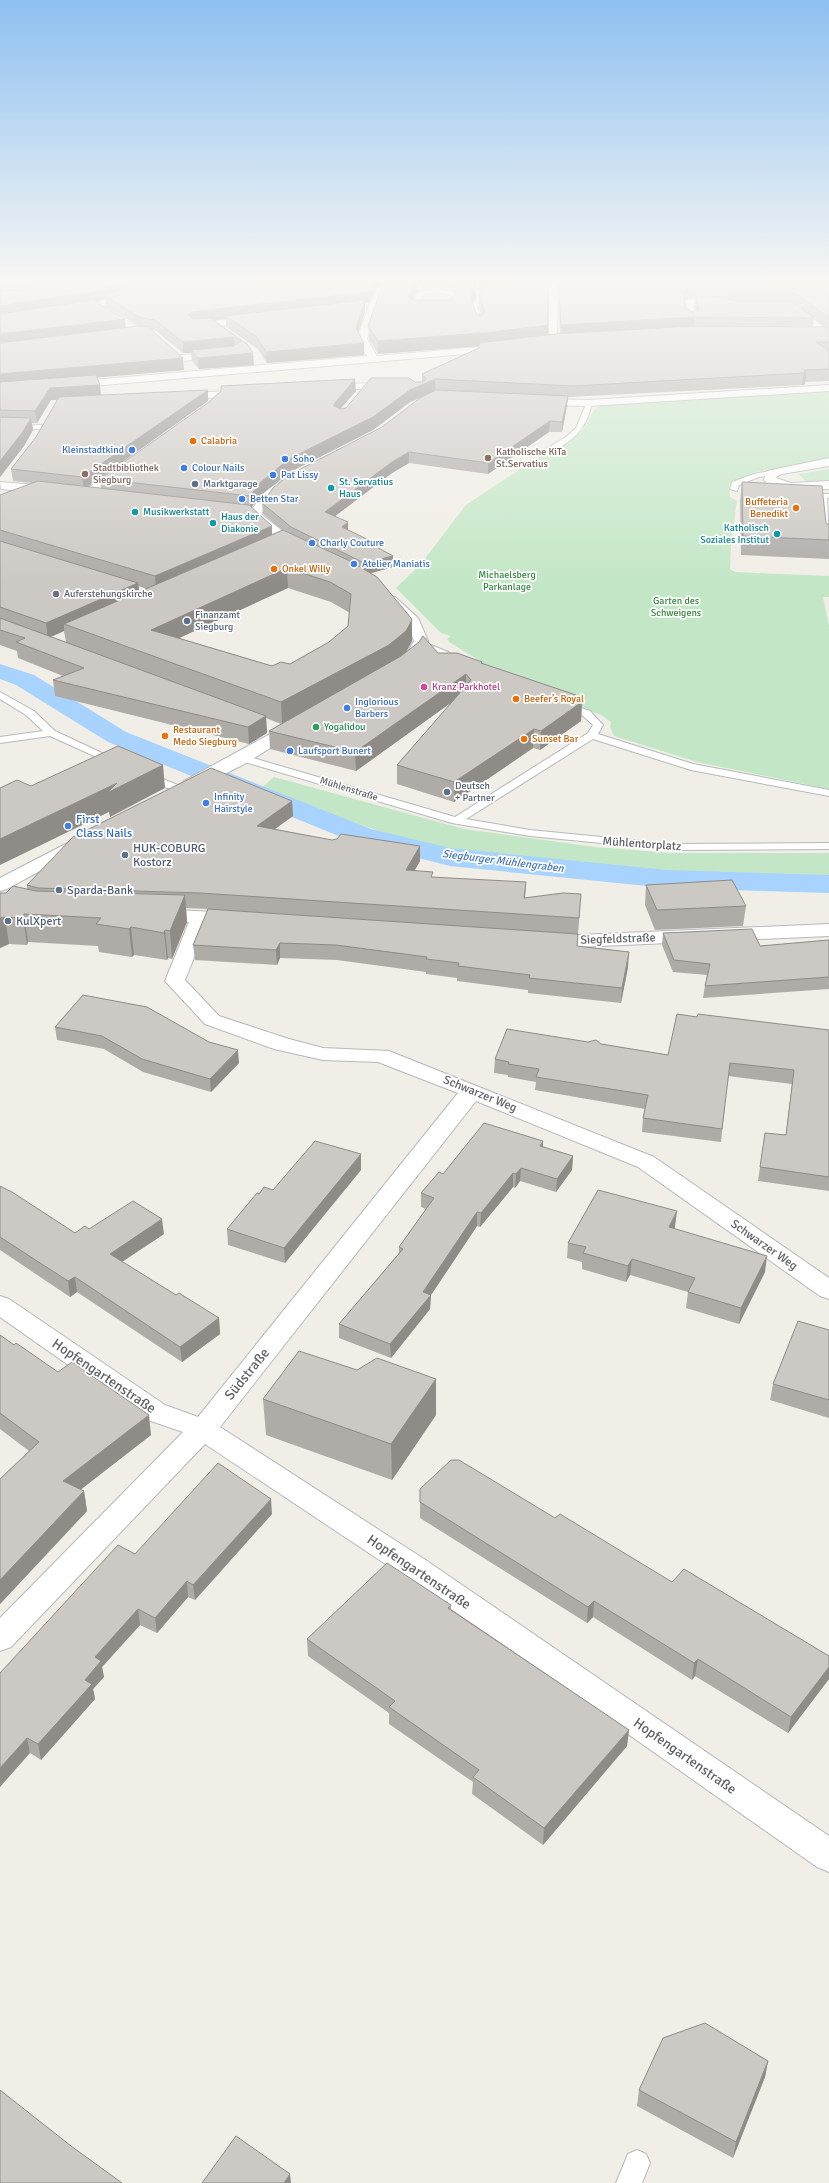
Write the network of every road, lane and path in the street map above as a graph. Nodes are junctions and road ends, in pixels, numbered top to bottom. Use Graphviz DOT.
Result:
graph roads {
  1 [pos="128,381"];
  2 [pos="346,381"];
  3 [pos="103,383"];
  4 [pos="57,386"];
  5 [pos="350,386"];
  6 [pos="367,386"];
  7 [pos="405,386"];
  8 [pos="311,388"];
  9 [pos="829,388"];
  10 [pos="257,393"];
  11 [pos="107,395"];
  12 [pos="359,397"];
  13 [pos="169,398"];
  14 [pos="526,401"];
  15 [pos="589,403"];
  16 [pos="49,416"];
  17 [pos="0,426"];
  18 [pos="42,427"];
  19 [pos="36,438"];
  20 [pos="546,453"];
  21 [pos="136,460"];
  22 [pos="829,462"];
  23 [pos="780,471"];
  24 [pos="293,477"];
  25 [pos="3,482"];
  26 [pos="829,485"];
  27 [pos="734,489"];
  28 [pos="86,495"];
  29 [pos="829,496"];
  30 [pos="106,497"];
  31 [pos="238,512"];
  32 [pos="254,515"];
  33 [pos="285,542"];
  34 [pos="829,542"];
  35 [pos="271,549"];
  36 [pos="308,554"];
  37 [pos="377,590"];
  38 [pos="421,644"];
  39 [pos="395,670"];
  40 [pos="469,671"];
  41 [pos="0,695"];
  42 [pos="555,702"];
  43 [pos="303,721"];
  44 [pos="51,733"];
  45 [pos="592,735"];
  46 [pos="0,740"];
  47 [pos="242,758"];
  48 [pos="127,767"];
  49 [pos="141,773"];
  50 [pos="181,790"];
  51 [pos="829,793"];
  52 [pos="160,800"];
  53 [pos="456,821"];
  54 [pos="97,833"];
  55 [pos="829,846"];
  56 [pos="0,885"];
  57 [pos="139,914"];
  58 [pos="201,916"];
  59 [pos="256,920"];
  60 [pos="829,930"];
  61 [pos="531,938"];
  62 [pos="472,1091"];
  63 [pos="824,1282"];
  64 [pos="0,1304"];
  65 [pos="203,1429"];
  66 [pos="0,1638"];
  67 [pos="829,1856"];
  1 -- 3 [label="street"];
  2 -- 5 [label="street"];
  3 -- 4 [label="street"];
  3 -- 11 [label="street"];
  5 -- 6 [label="street"];
  5 -- 8 [label="street"];
  6 -- 7 [label="street"];
  6 -- 12 [label="street"];
  9 -- 15 [label="street"];
  10 -- 13 [label="street"];
  14 -- 15 [label="street"];
  15 -- 20 [label="lane"];
  16 -- 18 [label="street"];
  17 -- 18 [label="lane"];
  18 -- 19 [label="street"];
  21 -- 28 [label="street"];
  22 -- 23 [label="street"];
  23 -- 26 [label="street"];
  23 -- 27 [label="lane"];
  24 -- 32 [label="street"];
  25 -- 28 [label="street"];
  28 -- 30 [label="street"];
  29 -- 34 [label="lane"];
  31 -- 32 [label="street"];
  32 -- 33 [label="street"];
  33 -- 35 [label="street"];
  33 -- 36 [label="street"];
  37 -- 38 [label="street"];
  38 -- 39 [label="street"];
  38 -- 40 [label="lane"];
  41 -- 44 [label="lane"];
  42 -- 45 [label="lane"];
  43 -- 47 [label="street"];
  44 -- 46 [label="lane"];
  44 -- 48 [label="lane"];
  45 -- 51 [label="lane"];
  45 -- 53 [label="lane"];
  47 -- 50 [label="street"];
  47 -- 53 [label="lane, Mühlenstraße"];
  49 -- 50 [label="lane"];
  50 -- 52 [label="street"];
  53 -- 55 [label="lane, Mühlentorplatz"];
  54 -- 56 [label="street"];
  57 -- 58 [label="street"];
  58 -- 59 [label="street"];
  58 -- 62 [label="street, Schwarzer Weg"];
  60 -- 61 [label="street, Siegfeldstraße"];
  62 -- 63 [label="street, Schwarzer Weg"];
  62 -- 65 [label="street, Südstraße"];
  64 -- 65 [label="street, Hopfengartenstraße"];
  65 -- 66 [label="street, Südstraße"];
  65 -- 67 [label="street, Hopfengartenstraße"];
}
